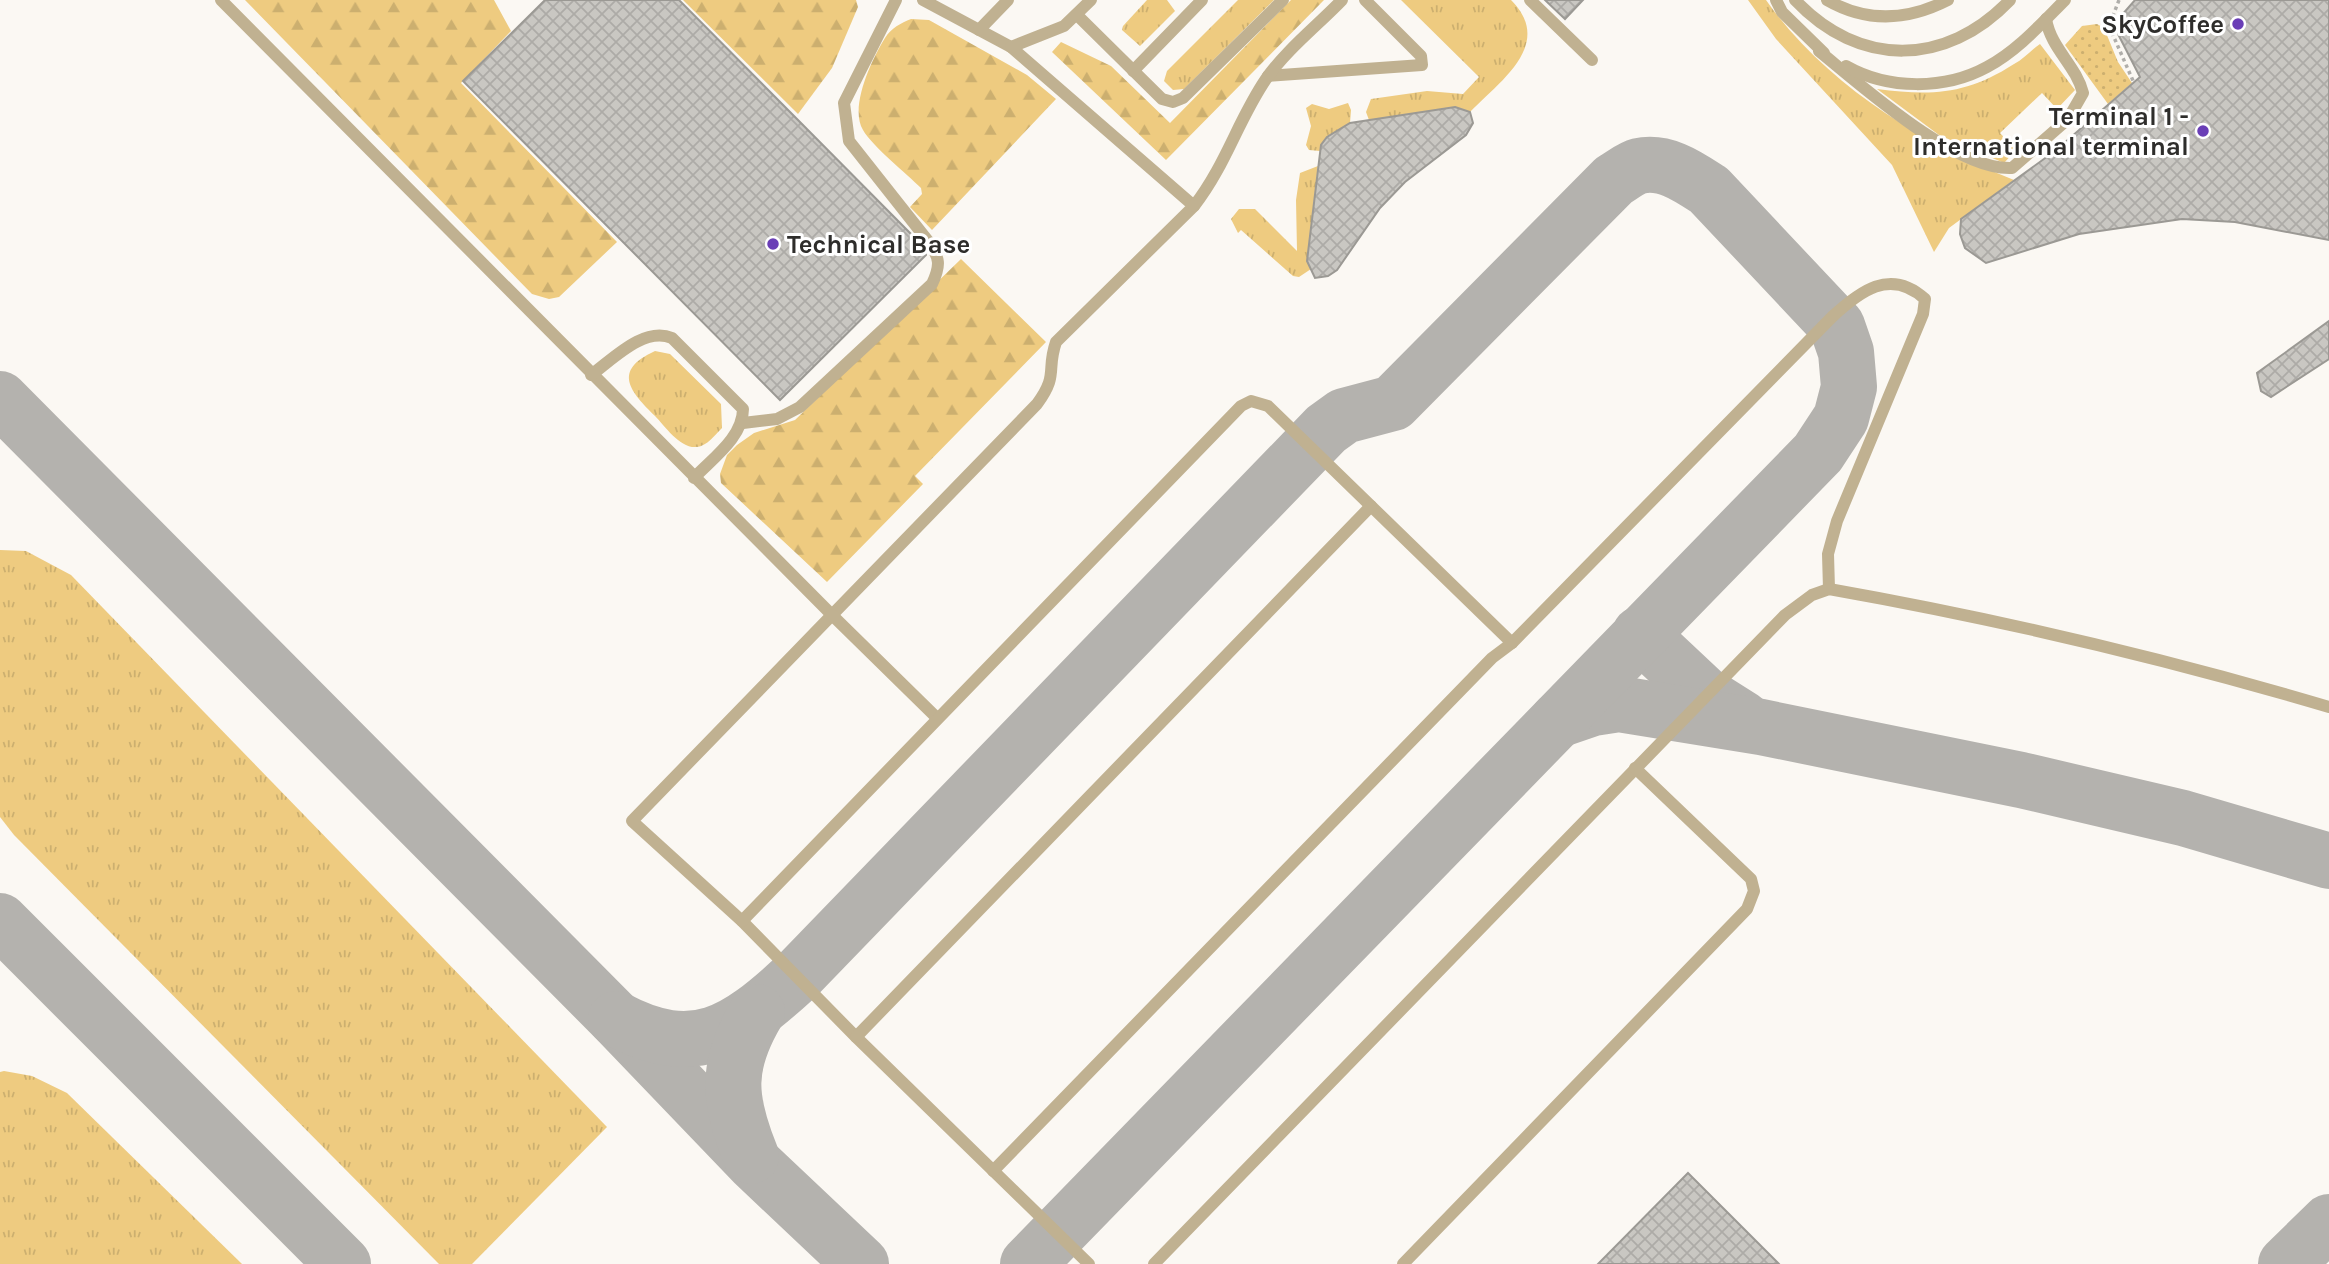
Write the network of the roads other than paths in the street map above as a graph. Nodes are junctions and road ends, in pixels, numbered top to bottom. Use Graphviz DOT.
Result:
graph roads {
  1 [pos="221,0"];
  2 [pos="896,0"];
  3 [pos="923,0"];
  4 [pos="1008,0"];
  5 [pos="1091,0"];
  6 [pos="1283,0"];
  7 [pos="1342,0"];
  8 [pos="1365,0"];
  9 [pos="1530,0"];
  10 [pos="1776,0"];
  11 [pos="1795,0"];
  12 [pos="1827,0"];
  13 [pos="1948,0"];
  14 [pos="2010,0"];
  15 [pos="2065,0"];
  16 [pos="1195,2"];
  17 [pos="1077,15"];
  18 [pos="2046,19"];
  19 [pos="979,30"];
  20 [pos="1011,47"];
  21 [pos="1819,51"];
  22 [pos="1592,60"];
  23 [pos="1133,71"];
  24 [pos="1268,76"];
  25 [pos="1194,206"];
  26 [pos="591,375"];
  27 [pos="743,423"];
  28 [pos="694,478"];
  29 [pos="1371,506"];
  30 [pos="1829,589"];
  31 [pos="832,615"];
  32 [pos="1513,643"];
  33 [pos="2329,708"];
  34 [pos="937,718"];
  35 [pos="1635,768"];
  36 [pos="742,921"];
  37 [pos="856,1037"];
  38 [pos="993,1171"];
  39 [pos="1089,1264"];
  40 [pos="1154,1264"];
  41 [pos="1404,1264"];
  1 -- 26 [label="lane"];
  2 -- 27 [label="lane"];
  3 -- 19 [label="lane"];
  4 -- 19 [label="lane"];
  5 -- 17 [label="lane"];
  6 -- 23 [label="lane"];
  7 -- 24 [label="lane"];
  8 -- 24 [label="lane"];
  9 -- 22 [label="lane"];
  10 -- 21 [label="lane"];
  11 -- 14 [label="lane"];
  12 -- 13 [label="lane"];
  15 -- 18 [label="lane"];
  16 -- 23 [label="lane"];
  17 -- 20 [label="lane"];
  17 -- 23 [label="lane"];
  18 -- 21 [label="lane"];
  18 -- 21 [label="lane"];
  19 -- 20 [label="lane"];
  20 -- 25 [label="lane"];
  24 -- 25 [label="lane"];
  25 -- 31 [label="lane"];
  26 -- 27 [label="lane"];
  26 -- 28 [label="lane"];
  27 -- 28 [label="lane"];
  28 -- 31 [label="lane"];
  29 -- 32 [label="lane"];
  29 -- 34 [label="lane"];
  29 -- 37 [label="lane"];
  30 -- 32 [label="lane"];
  30 -- 33 [label="lane"];
  30 -- 35 [label="lane"];
  31 -- 34 [label="lane"];
  31 -- 36 [label="lane"];
  32 -- 38 [label="lane"];
  34 -- 36 [label="lane"];
  35 -- 40 [label="lane"];
  35 -- 41 [label="lane"];
  36 -- 37 [label="lane"];
  37 -- 38 [label="lane"];
  38 -- 39 [label="lane"];
}
